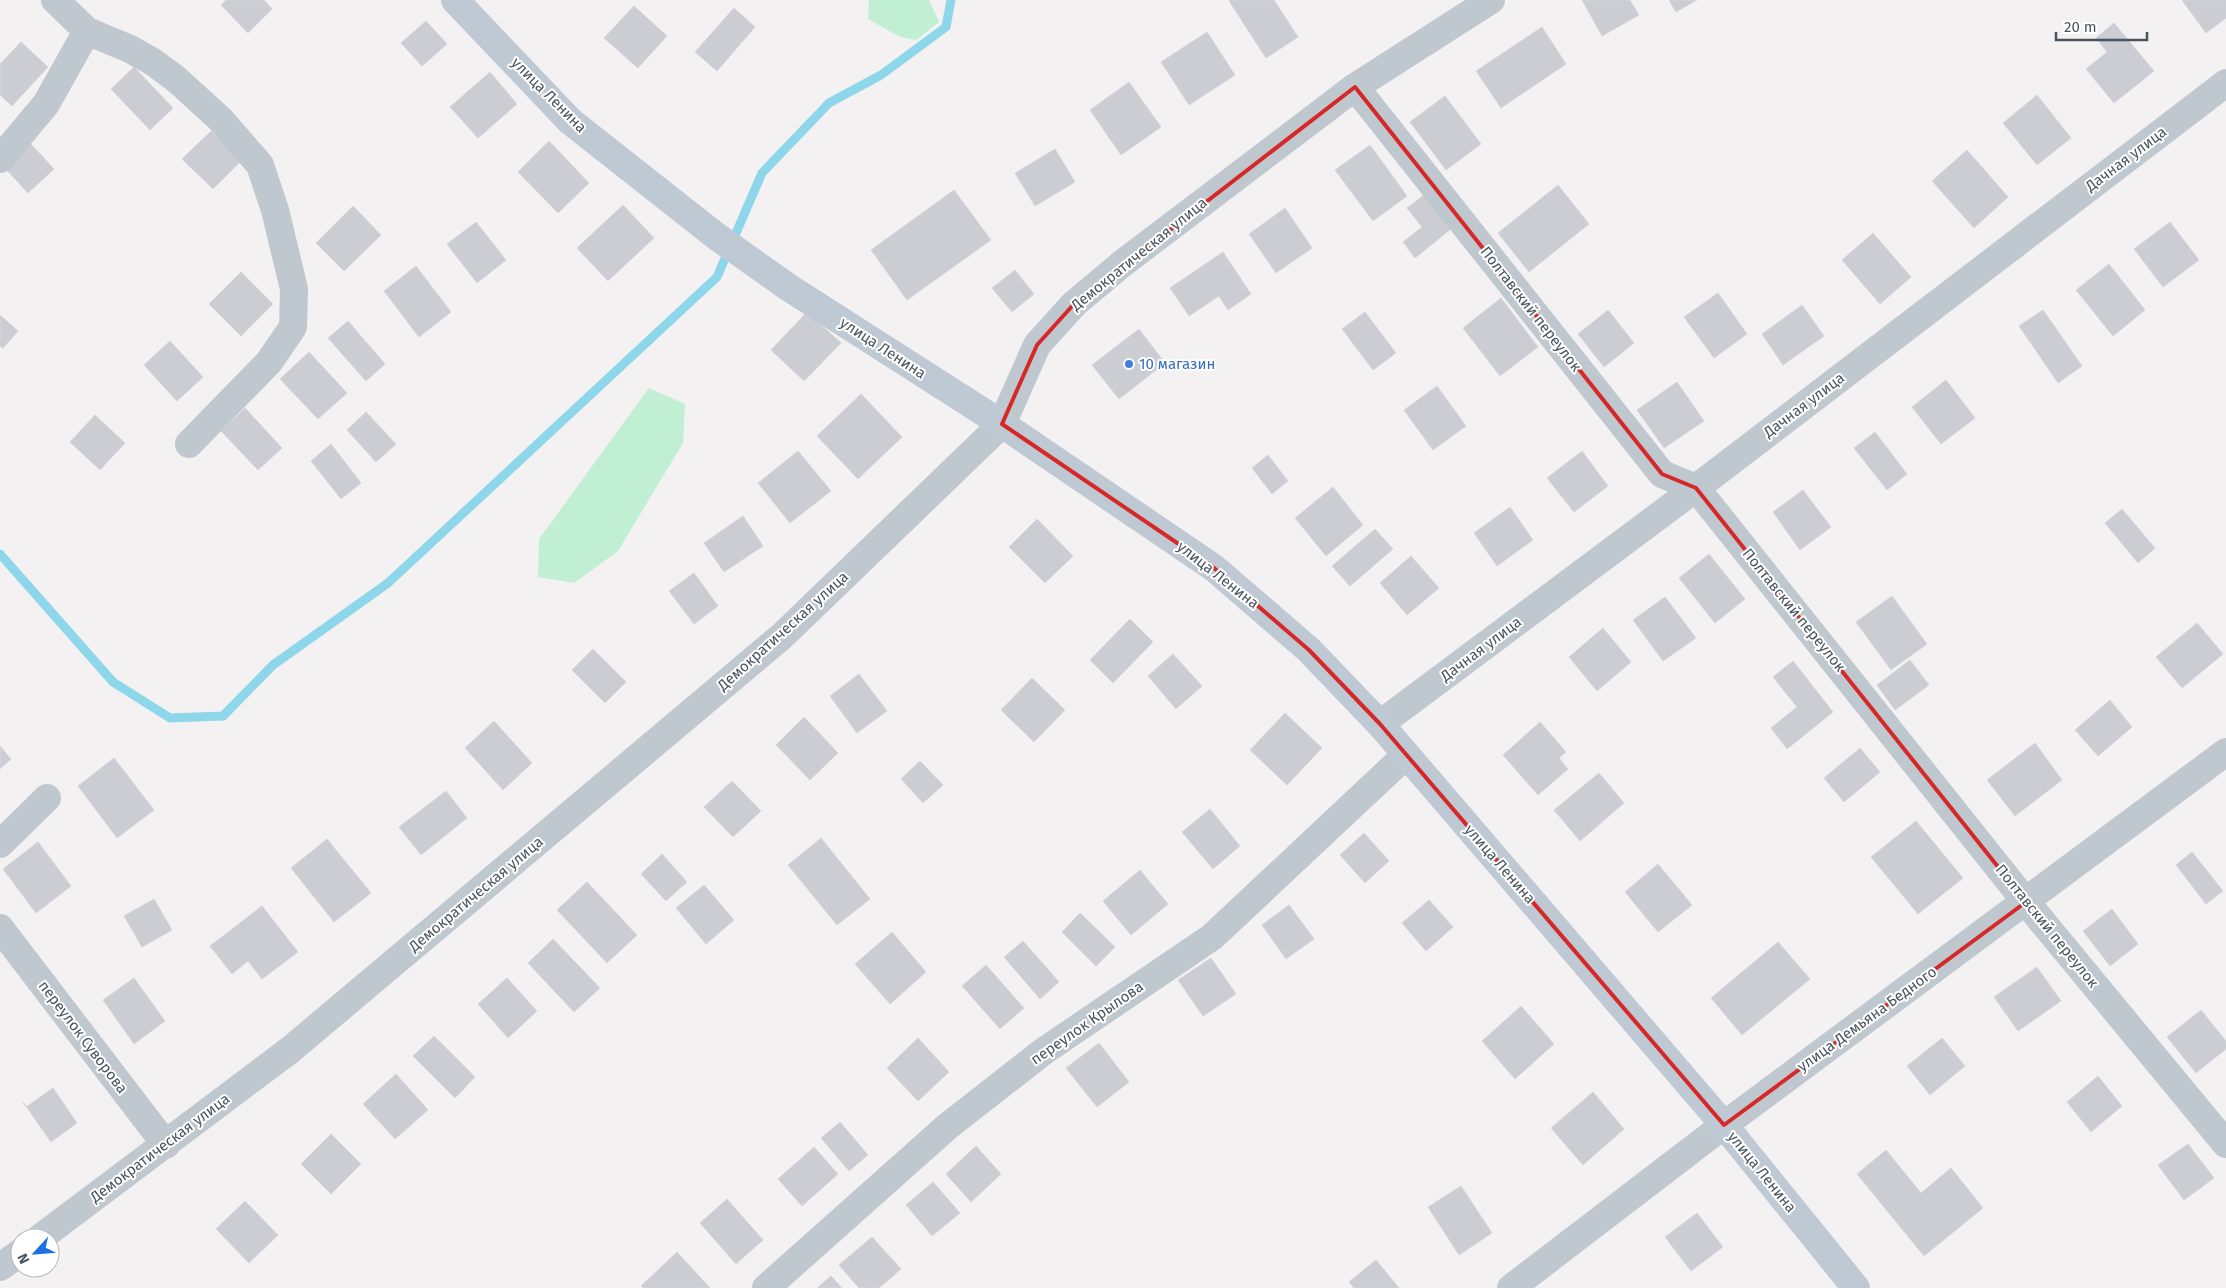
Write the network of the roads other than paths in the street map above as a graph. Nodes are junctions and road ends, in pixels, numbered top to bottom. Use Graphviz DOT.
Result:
graph roads {
  1 [pos="56,0"];
  2 [pos="455,0"];
  3 [pos="1491,0"];
  4 [pos="87,31"];
  5 [pos="2226,83"];
  6 [pos="1356,88"];
  7 [pos="0,159"];
  8 [pos="1002,424"];
  9 [pos="189,444"];
  10 [pos="1696,488"];
  11 [pos="1380,724"];
  12 [pos="2226,752"];
  13 [pos="1406,755"];
  14 [pos="47,798"];
  15 [pos="0,844"];
  16 [pos="2026,902"];
  17 [pos="0,928"];
  18 [pos="1724,1125"];
  19 [pos="2226,1144"];
  20 [pos="166,1145"];
  21 [pos="54,1228"];
  22 [pos="766,1288"];
  23 [pos="1511,1288"];
  24 [pos="1856,1288"];
  1 -- 4 [label="street"];
  2 -- 8 [label="street, улица Ленина"];
  3 -- 6 [label="street, Демократическая улица"];
  4 -- 7 [label="street"];
  4 -- 9 [label="street"];
  5 -- 10 [label="street, Дачная улица"];
  6 -- 8 [label="street, Демократическая улица"];
  6 -- 10 [label="street, Полтавский переулок"];
  8 -- 11 [label="street, улица Ленина"];
  8 -- 20 [label="street, Демократическая улица"];
  10 -- 11 [label="street, Дачная улица"];
  10 -- 16 [label="street, Полтавский переулок"];
  11 -- 13 [label="street, улица Ленина"];
  12 -- 16 [label="street, улица Демьяна Бедного"];
  13 -- 18 [label="street, улица Ленина"];
  13 -- 22 [label="street, переулок Крылова"];
  14 -- 15 [label="street"];
  16 -- 18 [label="street, улица Демьяна Бедного"];
  16 -- 19 [label="street, Полтавский переулок"];
  17 -- 20 [label="street, переулок Суворова"];
  18 -- 23 [label="street, улица Демьяна Бедного"];
  18 -- 24 [label="street, улица Ленина"];
  20 -- 21 [label="street, Демократическая улица"];
}
